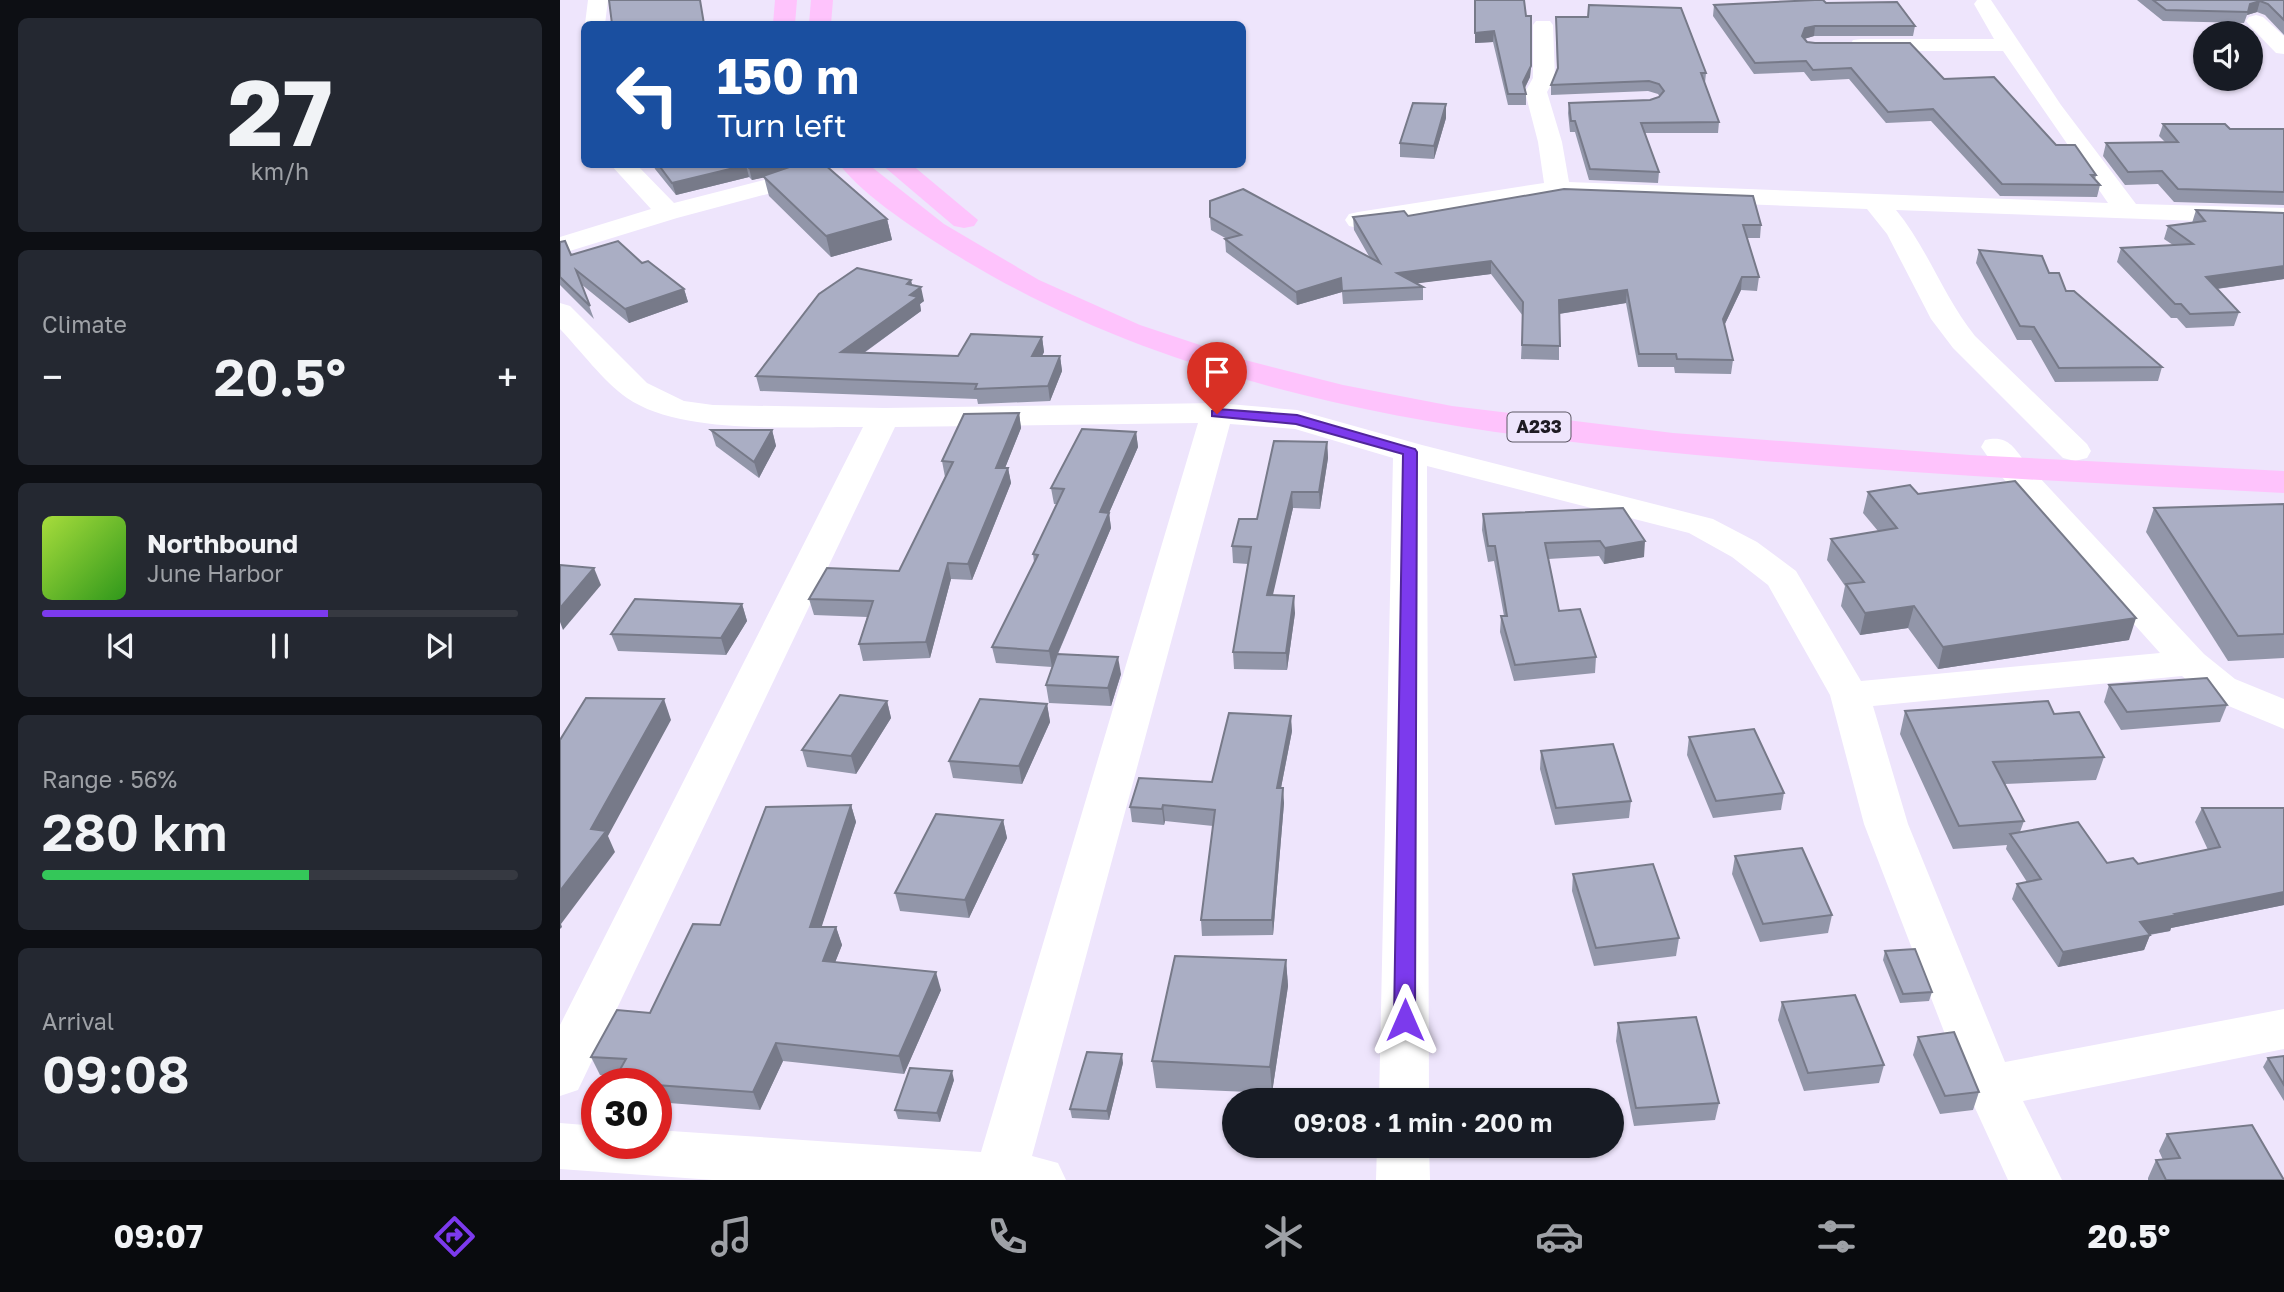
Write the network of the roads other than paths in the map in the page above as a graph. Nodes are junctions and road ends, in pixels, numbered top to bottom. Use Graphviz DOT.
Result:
graph roads {
  1 [pos="598,0"];
  2 [pos="786,0"];
  3 [pos="822,0"];
  4 [pos="1984,4"];
  5 [pos="595,21"];
  6 [pos="784,21"];
  7 [pos="820,21"];
  8 [pos="1543,25"];
  9 [pos="2269,28"];
  10 [pos="1840,45"];
  11 [pos="2008,45"];
  12 [pos="2284,48"];
  13 [pos="1567,104"];
  14 [pos="1540,105"];
  15 [pos="626,168"];
  16 [pos="799,168"];
  17 [pos="857,168"];
  18 [pos="899,168"];
  19 [pos="1558,188"];
  20 [pos="1872,200"];
  21 [pos="668,212"];
  22 [pos="2129,212"];
  23 [pos="2284,216"];
  24 [pos="1358,220"];
  25 [pos="560,246"];
  26 [pos="560,312"];
  27 [pos="1217,414"];
  28 [pos="884,418"];
  29 [pos="2075,451"];
  30 [pos="1410,452"];
  31 [pos="2005,458"];
  32 [pos="2284,461"];
  33 [pos="2284,482"];
  34 [pos="2190,663"];
  35 [pos="1850,695"];
  36 [pos="2282,716"];
  37 [pos="2284,1029"];
  38 [pos="560,1075"];
  39 [pos="1990,1086"];
  40 [pos="1404,1088"];
  41 [pos="560,1146"];
  42 [pos="1404,1158"];
  43 [pos="1019,1178"];
  44 [pos="1403,1180"];
  45 [pos="2035,1180"];
  1 -- 5 [label="street"];
  2 -- 6 [label="highway"];
  3 -- 7 [label="highway"];
  4 -- 11 [label="street"];
  8 -- 14 [label="street"];
  9 -- 12 [label="street"];
  10 -- 11 [label="street"];
  11 -- 22 [label="street"];
  13 -- 14 [label="street"];
  14 -- 19 [label="street"];
  15 -- 21 [label="street"];
  16 -- 21 [label="street"];
  17 -- 31 [label="highway, A233"];
  18 -- 31 [label="highway, A233"];
  19 -- 20 [label="street"];
  19 -- 24 [label="street"];
  20 -- 22 [label="street"];
  20 -- 29 [label="street"];
  21 -- 25 [label="street"];
  22 -- 23 [label="street"];
  26 -- 28 [label="street"];
  27 -- 28 [label="street"];
  27 -- 30 [label="street"];
  27 -- 43 [label="street"];
  28 -- 38 [label="street"];
  29 -- 31 [label="highway, A233"];
  29 -- 32 [label="highway, A233"];
  30 -- 35 [label="street"];
  30 -- 40 [label="street"];
  31 -- 33 [label="highway, A233"];
  31 -- 34 [label="street"];
  34 -- 35 [label="street"];
  34 -- 36 [label="street"];
  35 -- 39 [label="street"];
  37 -- 39 [label="street"];
  39 -- 45 [label="street"];
  41 -- 43 [label="street"];
  42 -- 44 [label="street"];
}
